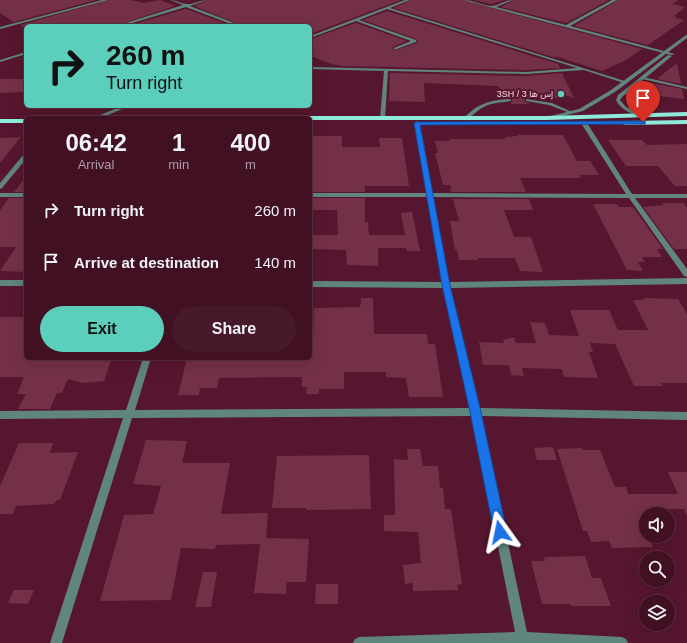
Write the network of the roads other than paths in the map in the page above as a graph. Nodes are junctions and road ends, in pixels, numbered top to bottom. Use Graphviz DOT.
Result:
graph roads {
  1 [pos="106,0"];
  2 [pos="172,0"];
  3 [pos="205,0"];
  4 [pos="408,0"];
  5 [pos="465,0"];
  6 [pos="511,0"];
  7 [pos="615,0"];
  8 [pos="187,5"];
  9 [pos="386,8"];
  10 [pos="492,8"];
  11 [pos="356,20"];
  12 [pos="125,24"];
  13 [pos="231,24"];
  14 [pos="567,26"];
  15 [pos="0,28"];
  16 [pos="312,36"];
  17 [pos="687,36"];
  18 [pos="687,43"];
  19 [pos="395,49"];
  20 [pos="666,52"];
  21 [pos="24,54"];
  22 [pos="673,54"];
  23 [pos="0,61"];
  24 [pos="312,68"];
  25 [pos="584,69"];
  26 [pos="386,70"];
  27 [pos="643,78"];
  28 [pos="626,82"];
  29 [pos="687,88"];
  30 [pos="509,100"];
  31 [pos="528,100"];
  32 [pos="122,108"];
  33 [pos="570,112"];
  34 [pos="687,114"];
  35 [pos="641,115"];
  36 [pos="101,116"];
  37 [pos="312,118"];
  38 [pos="382,118"];
  39 [pos="466,118"];
  40 [pos="546,118"];
  41 [pos="24,120"];
  42 [pos="0,121"];
  43 [pos="687,122"];
  44 [pos="417,123"];
  45 [pos="584,123"];
  46 [pos="312,124"];
  47 [pos="0,126"];
  48 [pos="24,126"];
  49 [pos="24,157"];
  50 [pos="0,187"];
  51 [pos="430,194"];
  52 [pos="0,195"];
  53 [pos="24,195"];
  54 [pos="312,195"];
  55 [pos="630,195"];
  56 [pos="687,196"];
  57 [pos="687,274"];
  58 [pos="687,281"];
  59 [pos="0,283"];
  60 [pos="24,283"];
  61 [pos="312,284"];
  62 [pos="446,285"];
  63 [pos="146,360"];
  64 [pos="476,412"];
  65 [pos="130,414"];
  66 [pos="0,415"];
  67 [pos="687,416"];
  68 [pos="522,641"];
  69 [pos="56,643"];
  70 [pos="359,643"];
  71 [pos="622,643"];
  1 -- 15 [label="street"];
  2 -- 8 [label="street"];
  3 -- 8 [label="street"];
  4 -- 9 [label="street"];
  5 -- 10 [label="street"];
  6 -- 10 [label="street"];
  7 -- 14 [label="street"];
  8 -- 12 [label="street"];
  8 -- 13 [label="street"];
  9 -- 11 [label="street"];
  9 -- 25 [label="street"];
  10 -- 14 [label="street"];
  11 -- 16 [label="street"];
  11 -- 19 [label="street"];
  14 -- 20 [label="street"];
  17 -- 20 [label="street"];
  18 -- 22 [label="street"];
  20 -- 22 [label="street"];
  20 -- 28 [label="street"];
  21 -- 23 [label="street"];
  22 -- 27 [label="street"];
  24 -- 26 [label="street"];
  25 -- 26 [label="street"];
  25 -- 28 [label="street"];
  26 -- 38 [label="street"];
  27 -- 29 [label="lane"];
  27 -- 35 [label="street"];
  28 -- 33 [label="street"];
  30 -- 39 [label="lane"];
  31 -- 33 [label="lane"];
  32 -- 36 [label="street"];
  33 -- 40 [label="street"];
  34 -- 35 [label="highway"];
  35 -- 40 [label="highway"];
  37 -- 38 [label="highway"];
  38 -- 39 [label="highway"];
  39 -- 40 [label="highway"];
  41 -- 42 [label="highway"];
  43 -- 45 [label="highway"];
  44 -- 45 [label="highway"];
  44 -- 46 [label="highway"];
  44 -- 51 [label="street"];
  45 -- 55 [label="street"];
  47 -- 48 [label="highway"];
  49 -- 50 [label="street"];
  51 -- 54 [label="street"];
  51 -- 55 [label="street"];
  51 -- 62 [label="street"];
  52 -- 53 [label="street"];
  55 -- 56 [label="street"];
  55 -- 57 [label="street"];
  58 -- 62 [label="street"];
  59 -- 60 [label="street"];
  61 -- 62 [label="street"];
  62 -- 64 [label="street"];
  63 -- 65 [label="street"];
  64 -- 65 [label="street"];
  64 -- 67 [label="street"];
  64 -- 68 [label="street"];
  65 -- 66 [label="street"];
  65 -- 69 [label="street"];
  68 -- 70 [label="street"];
  68 -- 71 [label="street"];
}
